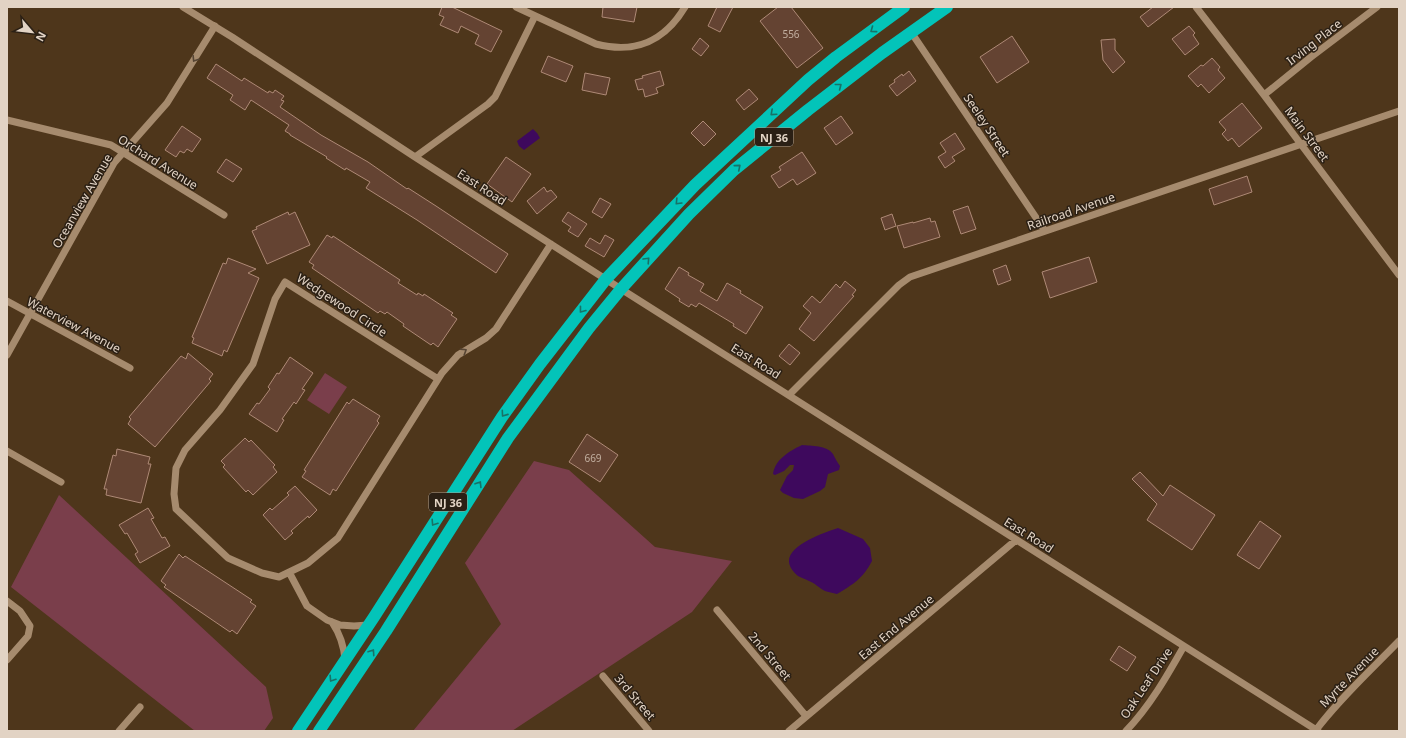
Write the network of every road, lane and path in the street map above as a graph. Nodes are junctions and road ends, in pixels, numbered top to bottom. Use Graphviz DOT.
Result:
graph roads {
  1 [pos="183,7"];
  2 [pos="516,7"];
  3 [pos="685,7"];
  4 [pos="904,7"];
  5 [pos="947,7"];
  6 [pos="1377,7"];
  7 [pos="1200,8"];
  8 [pos="535,16"];
  9 [pos="216,26"];
  10 [pos="911,32"];
  11 [pos="1264,95"];
  12 [pos="1399,111"];
  13 [pos="7,120"];
  14 [pos="1301,144"];
  15 [pos="123,152"];
  16 [pos="414,157"];
  17 [pos="224,215"];
  18 [pos="1044,231"];
  19 [pos="551,244"];
  20 [pos="1399,275"];
  21 [pos="606,279"];
  22 [pos="621,289"];
  23 [pos="7,301"];
  24 [pos="30,314"];
  25 [pos="7,355"];
  26 [pos="130,368"];
  27 [pos="438,379"];
  28 [pos="789,395"];
  29 [pos="7,451"];
  30 [pos="61,482"];
  31 [pos="1016,540"];
  32 [pos="289,572"];
  33 [pos="7,601"];
  34 [pos="717,610"];
  35 [pos="332,622"];
  36 [pos="368,625"];
  37 [pos="1399,641"];
  38 [pos="1184,646"];
  39 [pos="7,660"];
  40 [pos="345,660"];
  41 [pos="603,676"];
  42 [pos="140,707"];
  43 [pos="806,716"];
  44 [pos="1317,730"];
  45 [pos="119,731"];
  46 [pos="298,731"];
  47 [pos="319,731"];
  48 [pos="649,731"];
  49 [pos="789,731"];
  50 [pos="1126,731"];
  1 -- 9 [label="street, East Road"];
  2 -- 8 [label="street"];
  3 -- 8 [label="street"];
  4 -- 21 [label="highway, NJ 36, one-way"];
  5 -- 10 [label="highway, NJ 36"];
  6 -- 11 [label="street, Irving Place"];
  7 -- 11 [label="street, Main Street"];
  8 -- 16 [label="street"];
  9 -- 15 [label="street, Oceanview Avenue, one-way"];
  9 -- 16 [label="street, East Road"];
  10 -- 18 [label="street, Seeley Street"];
  22 -- 10 [label="highway, NJ 36, one-way"];
  11 -- 14 [label="street, Main Street"];
  12 -- 14 [label="street, Railroad Avenue"];
  13 -- 15 [label="street, Orchard Avenue"];
  14 -- 18 [label="street, Railroad Avenue"];
  14 -- 20 [label="street, Main Street"];
  15 -- 17 [label="street, Orchard Avenue"];
  15 -- 24 [label="street, Oceanview Avenue"];
  16 -- 19 [label="street, East Road"];
  18 -- 28 [label="street, Railroad Avenue"];
  19 -- 21 [label="street, East Road"];
  27 -- 19 [label="street, Wedgewood Circle, one-way"];
  21 -- 22 [label="street, East Road"];
  21 -- 36 [label="highway, NJ 36, one-way"];
  22 -- 28 [label="street, East Road"];
  47 -- 22 [label="highway, NJ 36, one-way"];
  23 -- 24 [label="street, Waterview Avenue"];
  24 -- 25 [label="street, Oceanview Avenue"];
  24 -- 26 [label="street, Waterview Avenue"];
  27 -- 32 [label="street, Wedgewood Circle"];
  27 -- 32 [label="street, Wedgewood Circle"];
  28 -- 31 [label="street, East Road"];
  29 -- 30 [label="street"];
  31 -- 38 [label="street, East Road"];
  31 -- 43 [label="street, East End Avenue"];
  32 -- 35 [label="street"];
  33 -- 39 [label="street"];
  34 -- 43 [label="street, 2nd Street"];
  35 -- 36 [label="street"];
  35 -- 40 [label="street"];
  36 -- 40 [label="highway, NJ 36"];
  37 -- 44 [label="street, Myrte Avenue"];
  38 -- 44 [label="street, East Road"];
  38 -- 50 [label="street, Oak Leaf Drive"];
  40 -- 46 [label="highway, NJ 36, one-way"];
  41 -- 48 [label="street, 3rd Street"];
  42 -- 45 [label="street"];
  43 -- 49 [label="street, East End Avenue"];
}
